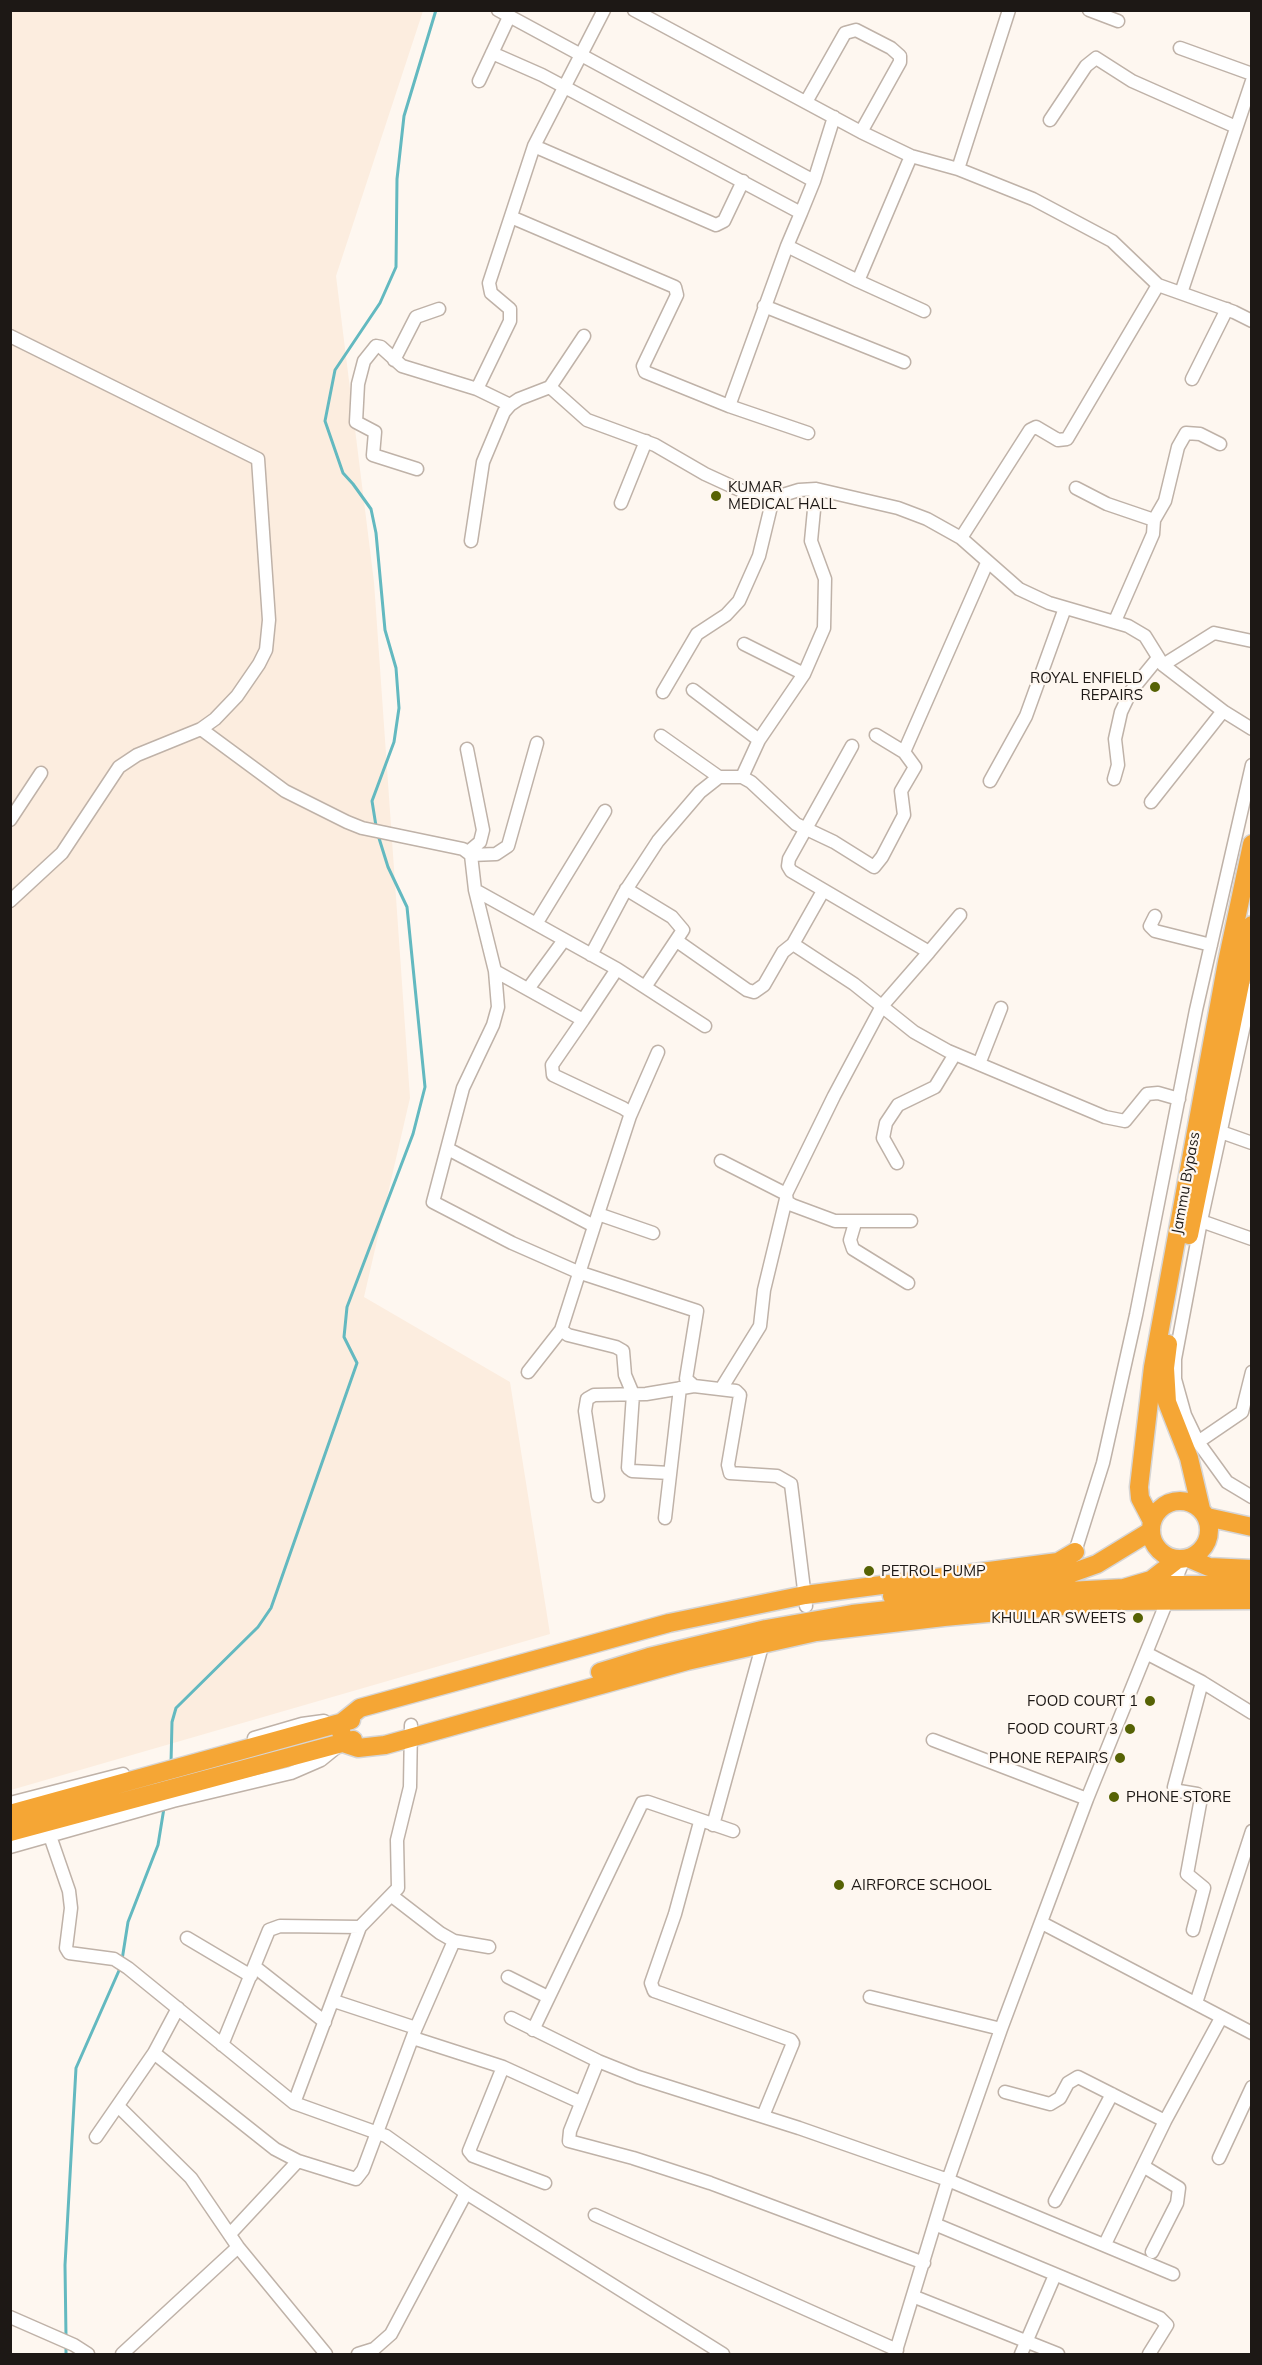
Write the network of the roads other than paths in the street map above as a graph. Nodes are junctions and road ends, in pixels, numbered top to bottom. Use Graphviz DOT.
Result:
graph roads {
  1 [pos="603,10"];
  2 [pos="634,10"];
  3 [pos="1009,10"];
  4 [pos="1089,10"];
  5 [pos="504,14"];
  6 [pos="1118,21"];
  7 [pos="1180,48"];
  8 [pos="492,53"];
  9 [pos="579,54"];
  10 [pos="1251,74"];
  11 [pos="479,81"];
  12 [pos="1251,81"];
  13 [pos="563,86"];
  14 [pos="806,102"];
  15 [pos="834,117"];
  16 [pos="1050,120"];
  17 [pos="1236,127"];
  18 [pos="861,132"];
  19 [pos="534,146"];
  20 [pos="911,156"];
  21 [pos="958,169"];
  22 [pos="743,181"];
  23 [pos="814,181"];
  24 [pos="801,213"];
  25 [pos="511,216"];
  26 [pos="787,246"];
  27 [pos="858,281"];
  28 [pos="1158,285"];
  29 [pos="1180,293"];
  30 [pos="764,306"];
  31 [pos="439,309"];
  32 [pos="1227,309"];
  33 [pos="924,311"];
  34 [pos="1251,321"];
  35 [pos="10,336"];
  36 [pos="584,336"];
  37 [pos="394,360"];
  38 [pos="904,362"];
  39 [pos="1192,379"];
  40 [pos="550,387"];
  41 [pos="477,389"];
  42 [pos="510,405"];
  43 [pos="729,406"];
  44 [pos="808,433"];
  45 [pos="646,441"];
  46 [pos="1220,444"];
  47 [pos="417,469"];
  48 [pos="1076,488"];
  49 [pos="816,489"];
  50 [pos="773,498"];
  51 [pos="621,503"];
  52 [pos="1154,520"];
  53 [pos="961,538"];
  54 [pos="471,541"];
  55 [pos="987,563"];
  56 [pos="1065,608"];
  57 [pos="1115,621"];
  58 [pos="1251,641"];
  59 [pos="744,645"];
  60 [pos="1161,662"];
  61 [pos="804,674"];
  62 [pos="693,690"];
  63 [pos="663,692"];
  64 [pos="1223,711"];
  65 [pos="201,729"];
  66 [pos="1251,729"];
  67 [pos="876,735"];
  68 [pos="661,736"];
  69 [pos="759,740"];
  70 [pos="537,743"];
  71 [pos="852,746"];
  72 [pos="467,749"];
  73 [pos="904,752"];
  74 [pos="1251,765"];
  75 [pos="41,773"];
  76 [pos="719,777"];
  77 [pos="742,777"];
  78 [pos="1114,779"];
  79 [pos="990,781"];
  80 [pos="1151,802"];
  81 [pos="605,811"];
  82 [pos="10,820"];
  83 [pos="806,829"];
  84 [pos="1251,844"];
  85 [pos="469,853"];
  86 [pos="626,889"];
  87 [pos="475,890"];
  88 [pos="823,891"];
  89 [pos="10,901"];
  90 [pos="960,915"];
  91 [pos="1155,916"];
  92 [pos="536,924"];
  93 [pos="1251,925"];
  94 [pos="564,940"];
  95 [pos="677,941"];
  96 [pos="793,944"];
  97 [pos="1211,945"];
  98 [pos="929,952"];
  99 [pos="591,955"];
  100 [pos="617,969"];
  101 [pos="495,971"];
  102 [pos="645,987"];
  103 [pos="1251,988"];
  104 [pos="528,989"];
  105 [pos="882,1006"];
  106 [pos="1001,1008"];
  107 [pos="583,1020"];
  108 [pos="705,1026"];
  109 [pos="658,1052"];
  110 [pos="955,1054"];
  111 [pos="979,1064"];
  112 [pos="1179,1098"];
  113 [pos="630,1116"];
  114 [pos="1221,1132"];
  115 [pos="1251,1143"];
  116 [pos="448,1149"];
  117 [pos="721,1161"];
  118 [pos="897,1163"];
  119 [pos="786,1197"];
  120 [pos="596,1220"];
  121 [pos="911,1221"];
  122 [pos="1201,1221"];
  123 [pos="855,1223"];
  124 [pos="653,1233"];
  125 [pos="1251,1239"];
  126 [pos="578,1272"];
  127 [pos="908,1283"];
  128 [pos="561,1330"];
  129 [pos="528,1372"];
  130 [pos="1251,1372"];
  131 [pos="694,1386"];
  132 [pos="680,1388"];
  133 [pos="721,1389"];
  134 [pos="633,1394"];
  135 [pos="1198,1442"];
  136 [pos="670,1473"];
  137 [pos="598,1496"];
  138 [pos="1251,1497"];
  139 [pos="1204,1513"];
  140 [pos="665,1518"];
  141 [pos="1151,1526"];
  142 [pos="1251,1527"];
  143 [pos="1075,1552"];
  144 [pos="1184,1559"];
  145 [pos="1251,1569"];
  146 [pos="905,1582"];
  147 [pos="1139,1585"];
  148 [pos="1251,1585"];
  149 [pos="1171,1594"];
  150 [pos="925,1599"];
  151 [pos="1251,1600"];
  152 [pos="805,1601"];
  153 [pos="852,1607"];
  154 [pos="944,1617"];
  155 [pos="793,1631"];
  156 [pos="764,1636"];
  157 [pos="1148,1654"];
  158 [pos="1202,1682"];
  159 [pos="1251,1713"];
  160 [pos="340,1724"];
  161 [pos="412,1732"];
  162 [pos="933,1740"];
  163 [pos="343,1743"];
  164 [pos="158,1768"];
  165 [pos="1087,1799"];
  166 [pos="153,1801"];
  167 [pos="10,1803"];
  168 [pos="10,1814"];
  169 [pos="700,1821"];
  170 [pos="713,1825"];
  171 [pos="733,1831"];
  172 [pos="1251,1831"];
  173 [pos="10,1832"];
  174 [pos="50,1836"];
  175 [pos="10,1847"];
  176 [pos="392,1896"];
  177 [pos="1042,1923"];
  178 [pos="360,1927"];
  179 [pos="1193,1930"];
  180 [pos="187,1938"];
  181 [pos="454,1941"];
  182 [pos="489,1947"];
  183 [pos="253,1972"];
  184 [pos="508,1977"];
  185 [pos="548,1997"];
  186 [pos="870,1997"];
  187 [pos="334,2001"];
  188 [pos="1196,2003"];
  189 [pos="178,2008"];
  190 [pos="511,2018"];
  191 [pos="1221,2018"];
  192 [pos="325,2022"];
  193 [pos="1001,2029"];
  194 [pos="533,2030"];
  195 [pos="414,2033"];
  196 [pos="1251,2033"];
  197 [pos="222,2045"];
  198 [pos="154,2053"];
  199 [pos="598,2061"];
  200 [pos="503,2067"];
  201 [pos="1251,2087"];
  202 [pos="1005,2092"];
  203 [pos="1112,2094"];
  204 [pos="580,2102"];
  205 [pos="294,2103"];
  206 [pos="118,2107"];
  207 [pos="763,2116"];
  208 [pos="1165,2121"];
  209 [pos="376,2131"];
  210 [pos="96,2137"];
  211 [pos="1219,2158"];
  212 [pos="298,2161"];
  213 [pos="1143,2166"];
  214 [pos="948,2180"];
  215 [pos="545,2183"];
  216 [pos="466,2193"];
  217 [pos="1055,2201"];
  218 [pos="595,2215"];
  219 [pos="936,2224"];
  220 [pos="230,2234"];
  221 [pos="1105,2244"];
  222 [pos="238,2247"];
  223 [pos="1152,2252"];
  224 [pos="924,2263"];
  225 [pos="1173,2274"];
  226 [pos="1055,2275"];
  227 [pos="915,2297"];
  228 [pos="10,2317"];
  229 [pos="1026,2342"];
  230 [pos="896,2352"];
  231 [pos="88,2355"];
  232 [pos="122,2355"];
  233 [pos="326,2355"];
  234 [pos="358,2355"];
  235 [pos="723,2355"];
  236 [pos="1021,2355"];
  237 [pos="1058,2355"];
  238 [pos="1149,2355"];
  1 -- 9 [label="street"];
  2 -- 14 [label="street"];
  3 -- 21 [label="street"];
  4 -- 6 [label="street"];
  5 -- 8 [label="street"];
  5 -- 9 [label="street"];
  7 -- 10 [label="street"];
  8 -- 11 [label="street"];
  8 -- 13 [label="street"];
  9 -- 13 [label="street"];
  9 -- 23 [label="street"];
  12 -- 17 [label="street"];
  13 -- 19 [label="street"];
  13 -- 22 [label="street"];
  14 -- 15 [label="street"];
  14 -- 18 [label="street"];
  15 -- 18 [label="street"];
  15 -- 23 [label="street"];
  16 -- 17 [label="street"];
  17 -- 29 [label="street"];
  18 -- 20 [label="street"];
  19 -- 22 [label="street"];
  19 -- 25 [label="street"];
  20 -- 21 [label="street"];
  20 -- 27 [label="street"];
  21 -- 28 [label="street"];
  22 -- 24 [label="street"];
  23 -- 24 [label="street"];
  24 -- 26 [label="street"];
  25 -- 41 [label="street"];
  25 -- 43 [label="street"];
  26 -- 27 [label="street"];
  26 -- 30 [label="street"];
  27 -- 33 [label="street"];
  28 -- 29 [label="street"];
  28 -- 53 [label="street"];
  29 -- 32 [label="street"];
  30 -- 38 [label="street"];
  30 -- 43 [label="street"];
  31 -- 37 [label="street"];
  32 -- 34 [label="street"];
  32 -- 39 [label="street"];
  35 -- 65 [label="street"];
  36 -- 40 [label="street"];
  37 -- 41 [label="street"];
  37 -- 47 [label="street"];
  40 -- 42 [label="street"];
  40 -- 45 [label="street"];
  41 -- 42 [label="street"];
  42 -- 54 [label="street"];
  43 -- 44 [label="street"];
  45 -- 50 [label="street"];
  45 -- 51 [label="street"];
  46 -- 52 [label="street"];
  48 -- 52 [label="street"];
  49 -- 50 [label="street"];
  49 -- 53 [label="street"];
  49 -- 61 [label="street"];
  50 -- 63 [label="street"];
  52 -- 57 [label="street"];
  53 -- 55 [label="street"];
  55 -- 56 [label="street"];
  55 -- 73 [label="street"];
  56 -- 57 [label="street"];
  56 -- 79 [label="street"];
  57 -- 60 [label="street"];
  58 -- 60 [label="street"];
  59 -- 61 [label="street"];
  60 -- 64 [label="street"];
  60 -- 78 [label="street"];
  61 -- 69 [label="street"];
  62 -- 69 [label="street"];
  64 -- 66 [label="street"];
  64 -- 80 [label="street"];
  65 -- 85 [label="street"];
  65 -- 89 [label="street"];
  67 -- 73 [label="street"];
  68 -- 76 [label="street"];
  69 -- 77 [label="street"];
  70 -- 85 [label="street"];
  71 -- 83 [label="street"];
  72 -- 85 [label="street"];
  73 -- 83 [label="street"];
  74 -- 97 [label="street"];
  75 -- 82 [label="street"];
  76 -- 77 [label="street"];
  76 -- 86 [label="street"];
  77 -- 83 [label="street"];
  81 -- 92 [label="street"];
  83 -- 88 [label="street"];
  84 -- 141 [label="highway, Jammu Bypass"];
  85 -- 87 [label="street"];
  86 -- 95 [label="street"];
  86 -- 99 [label="street"];
  87 -- 92 [label="street"];
  87 -- 101 [label="street"];
  88 -- 96 [label="street"];
  88 -- 98 [label="street"];
  90 -- 98 [label="street"];
  91 -- 97 [label="street"];
  92 -- 94 [label="street"];
  93 -- 139 [label="highway, Jammu Bypass"];
  94 -- 99 [label="street"];
  94 -- 104 [label="street"];
  95 -- 96 [label="street"];
  95 -- 102 [label="street"];
  96 -- 105 [label="street"];
  97 -- 112 [label="street"];
  98 -- 105 [label="street"];
  99 -- 100 [label="street"];
  100 -- 102 [label="street"];
  100 -- 107 [label="street"];
  101 -- 104 [label="street"];
  101 -- 116 [label="street"];
  102 -- 108 [label="street"];
  103 -- 114 [label="street"];
  104 -- 107 [label="street"];
  105 -- 110 [label="street"];
  105 -- 119 [label="street"];
  106 -- 111 [label="street"];
  107 -- 113 [label="street"];
  109 -- 113 [label="street"];
  110 -- 111 [label="street"];
  110 -- 118 [label="street"];
  111 -- 112 [label="street"];
  112 -- 143 [label="street"];
  113 -- 120 [label="street"];
  114 -- 115 [label="street"];
  114 -- 122 [label="street"];
  116 -- 120 [label="street"];
  116 -- 126 [label="street"];
  117 -- 119 [label="street"];
  119 -- 123 [label="street"];
  119 -- 133 [label="street"];
  120 -- 124 [label="street"];
  120 -- 126 [label="street"];
  121 -- 123 [label="street"];
  122 -- 125 [label="street"];
  122 -- 135 [label="street"];
  123 -- 127 [label="street"];
  126 -- 128 [label="street"];
  126 -- 131 [label="street"];
  128 -- 129 [label="street"];
  128 -- 134 [label="street"];
  130 -- 135 [label="street"];
  131 -- 132 [label="street"];
  131 -- 133 [label="street"];
  132 -- 134 [label="street"];
  132 -- 136 [label="street"];
  133 -- 152 [label="street"];
  134 -- 136 [label="street"];
  134 -- 137 [label="street"];
  135 -- 138 [label="street"];
  136 -- 140 [label="street"];
  139 -- 141 [label="highway"];
  139 -- 142 [label="highway"];
  139 -- 144 [label="highway"];
  141 -- 144 [label="highway"];
  141 -- 150 [label="highway"];
  143 -- 146 [label="highway"];
  144 -- 145 [label="highway"];
  144 -- 147 [label="highway"];
  144 -- 149 [label="street"];
  146 -- 150 [label="highway"];
  146 -- 152 [label="highway"];
  147 -- 149 [label="highway"];
  147 -- 150 [label="highway"];
  148 -- 149 [label="highway"];
  149 -- 151 [label="highway"];
  149 -- 154 [label="highway"];
  149 -- 157 [label="street"];
  150 -- 153 [label="highway"];
  150 -- 154 [label="highway"];
  152 -- 153 [label="highway"];
  152 -- 160 [label="highway"];
  153 -- 155 [label="highway"];
  154 -- 155 [label="highway"];
  155 -- 156 [label="highway"];
  156 -- 161 [label="highway"];
  156 -- 170 [label="street"];
  157 -- 158 [label="street"];
  157 -- 165 [label="street"];
  158 -- 159 [label="street"];
  158 -- 179 [label="street"];
  160 -- 163 [label="highway"];
  160 -- 164 [label="highway"];
  161 -- 163 [label="highway"];
  161 -- 176 [label="street"];
  162 -- 165 [label="street"];
  163 -- 166 [label="highway"];
  164 -- 167 [label="street"];
  164 -- 168 [label="highway"];
  165 -- 177 [label="street"];
  166 -- 173 [label="highway"];
  166 -- 174 [label="street"];
  169 -- 170 [label="street"];
  169 -- 185 [label="street"];
  169 -- 207 [label="street"];
  170 -- 171 [label="street"];
  172 -- 188 [label="street"];
  174 -- 175 [label="street"];
  174 -- 189 [label="street"];
  176 -- 178 [label="street"];
  176 -- 181 [label="street"];
  177 -- 188 [label="street"];
  177 -- 193 [label="street"];
  178 -- 183 [label="street"];
  178 -- 187 [label="street"];
  180 -- 183 [label="street"];
  181 -- 182 [label="street"];
  181 -- 195 [label="street"];
  183 -- 192 [label="street"];
  183 -- 197 [label="street"];
  184 -- 185 [label="street"];
  185 -- 194 [label="street"];
  186 -- 193 [label="street"];
  187 -- 192 [label="street"];
  187 -- 195 [label="street"];
  188 -- 191 [label="street"];
  189 -- 197 [label="street"];
  189 -- 198 [label="street"];
  190 -- 194 [label="street"];
  191 -- 196 [label="street"];
  191 -- 208 [label="street"];
  192 -- 205 [label="street"];
  193 -- 214 [label="street"];
  194 -- 199 [label="street"];
  195 -- 200 [label="street"];
  195 -- 209 [label="street"];
  197 -- 205 [label="street"];
  198 -- 206 [label="street"];
  198 -- 212 [label="street"];
  199 -- 204 [label="street"];
  199 -- 207 [label="street"];
  200 -- 204 [label="street"];
  200 -- 215 [label="street"];
  201 -- 211 [label="street"];
  202 -- 203 [label="street"];
  203 -- 208 [label="street"];
  203 -- 217 [label="street"];
  204 -- 224 [label="street"];
  205 -- 209 [label="street"];
  206 -- 210 [label="street"];
  206 -- 220 [label="street"];
  207 -- 214 [label="street"];
  208 -- 213 [label="street"];
  209 -- 212 [label="street"];
  209 -- 216 [label="street"];
  212 -- 220 [label="street"];
  213 -- 221 [label="street"];
  213 -- 223 [label="street"];
  214 -- 219 [label="street"];
  214 -- 221 [label="street"];
  216 -- 234 [label="street"];
  216 -- 235 [label="street"];
  218 -- 230 [label="street"];
  219 -- 224 [label="street"];
  219 -- 226 [label="street"];
  220 -- 222 [label="street"];
  221 -- 225 [label="street"];
  222 -- 232 [label="street"];
  222 -- 233 [label="street"];
  224 -- 227 [label="street"];
  226 -- 229 [label="street"];
  226 -- 238 [label="street"];
  227 -- 229 [label="street"];
  227 -- 230 [label="street"];
  228 -- 231 [label="street"];
  229 -- 236 [label="street"];
  229 -- 237 [label="street"];
}
